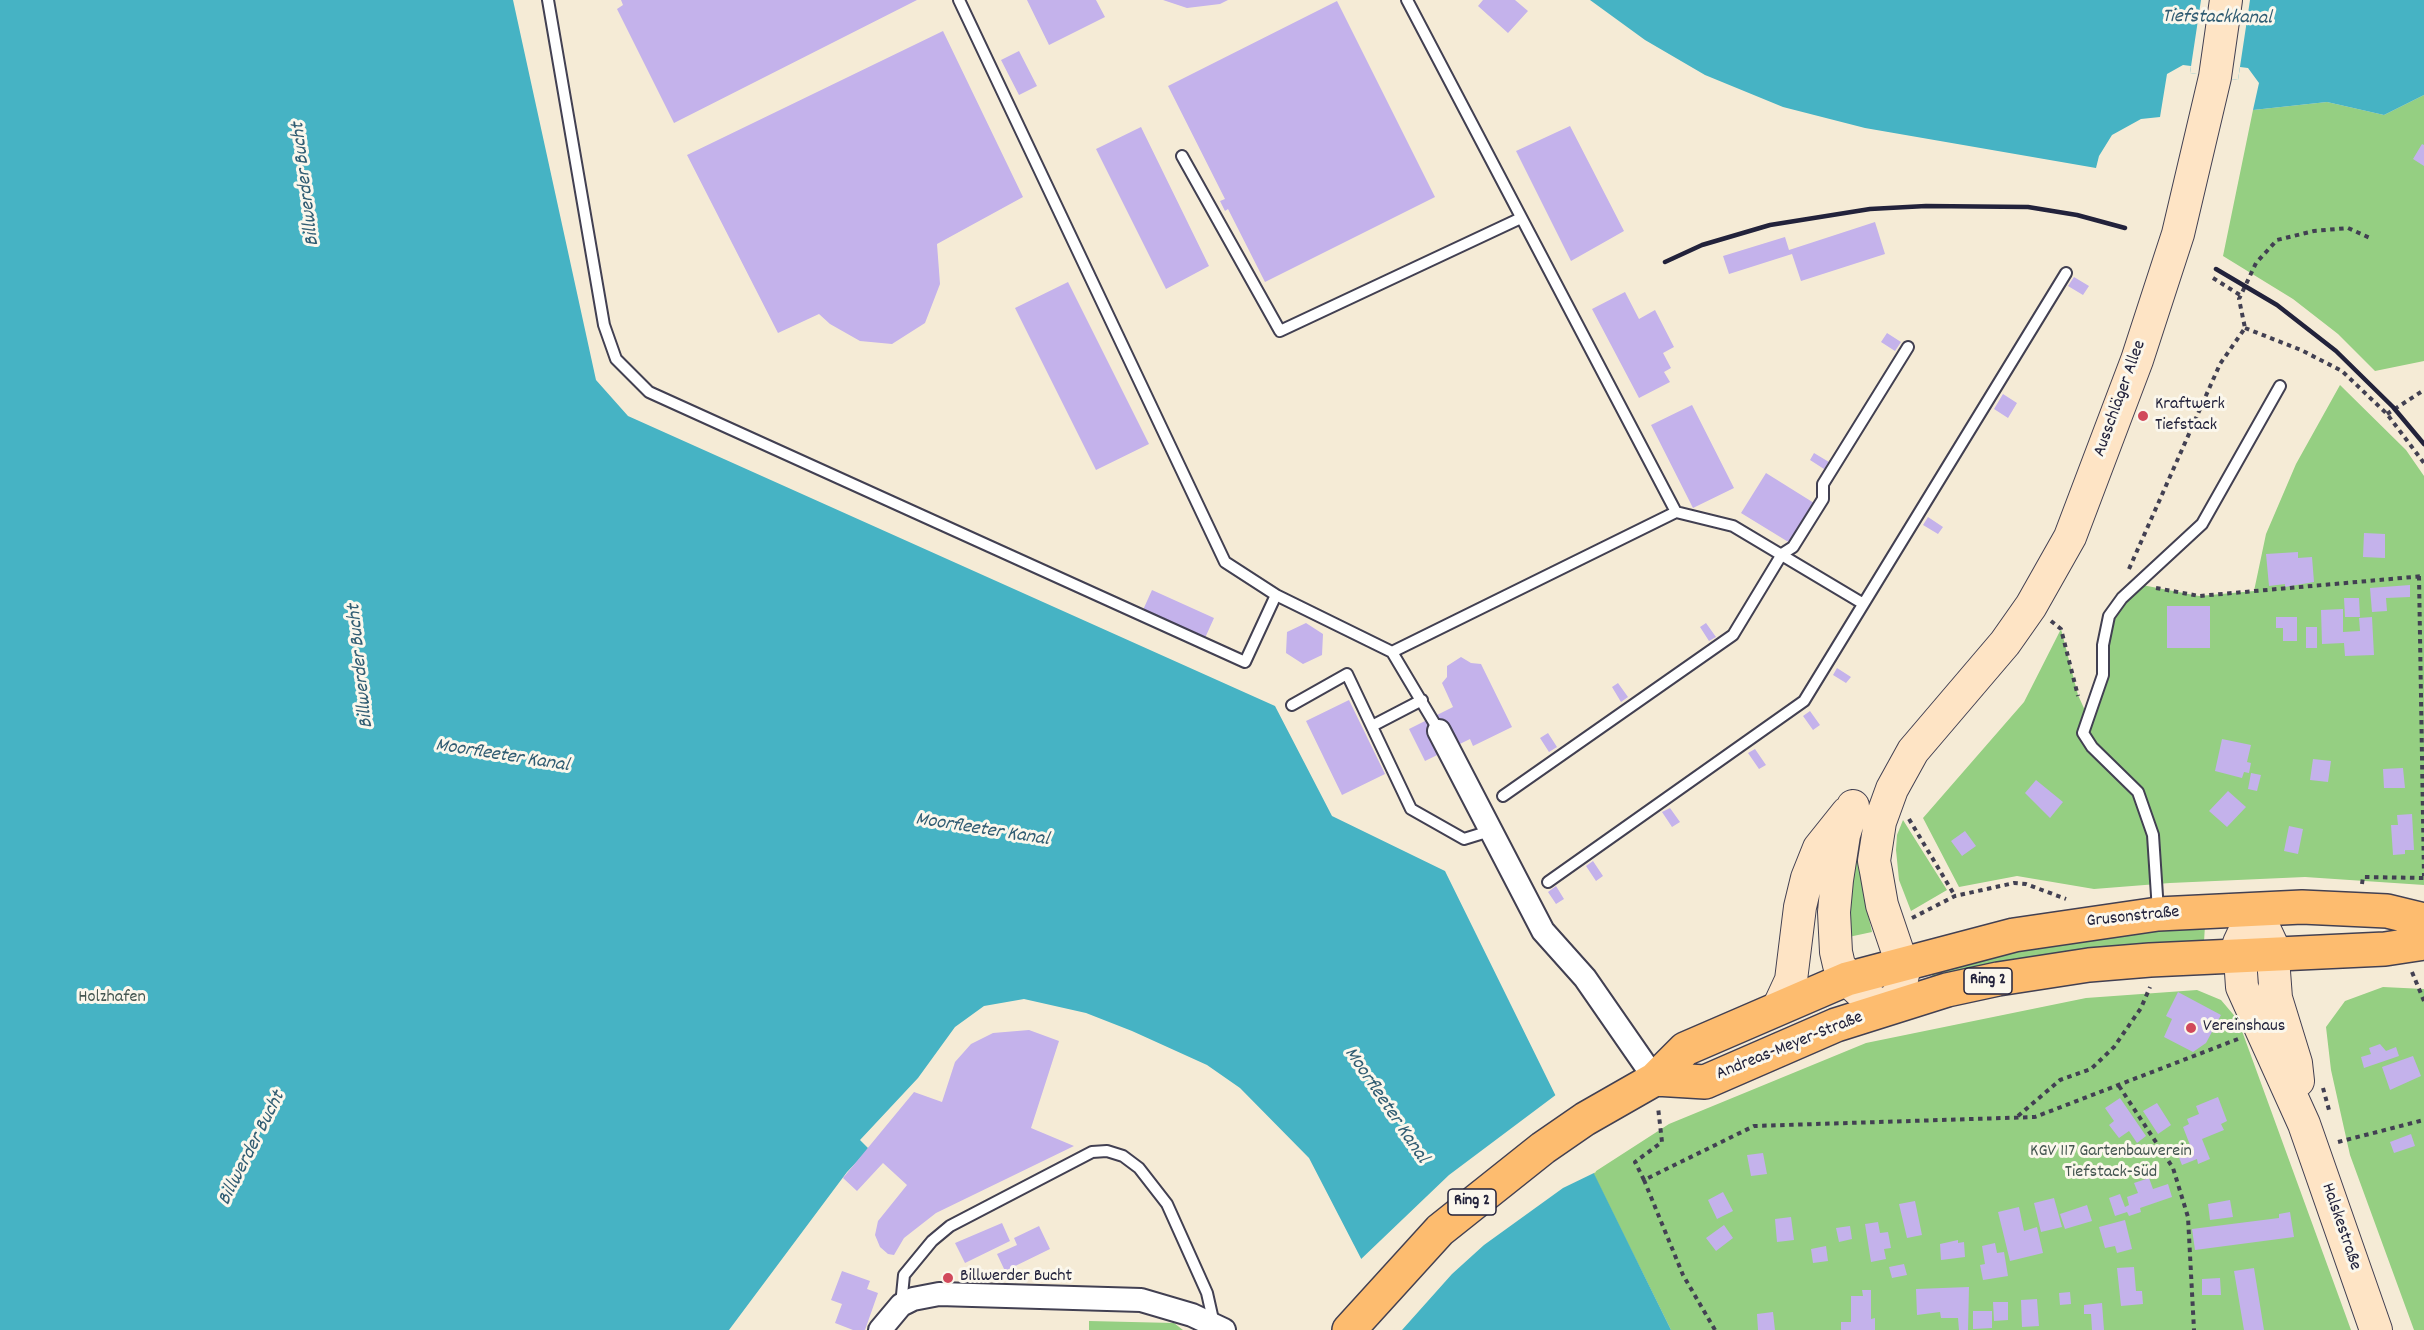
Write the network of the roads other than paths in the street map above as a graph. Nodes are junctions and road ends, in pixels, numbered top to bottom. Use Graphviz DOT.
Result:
graph roads {
  1 [pos="548,0"];
  2 [pos="959,0"];
  3 [pos="1407,0"];
  4 [pos="2226,0"];
  5 [pos="1182,156"];
  6 [pos="1521,218"];
  7 [pos="2066,273"];
  8 [pos="1908,347"];
  9 [pos="2280,386"];
  10 [pos="1676,512"];
  11 [pos="1782,554"];
  12 [pos="1276,595"];
  13 [pos="1862,603"];
  14 [pos="1392,652"];
  15 [pos="1422,700"];
  16 [pos="1292,705"];
  17 [pos="1372,726"];
  18 [pos="1439,731"];
  19 [pos="1913,751"];
  20 [pos="1503,796"];
  21 [pos="1853,806"];
  22 [pos="1491,831"];
  23 [pos="1548,882"];
  24 [pos="2255,909"];
  25 [pos="2158,914"];
  26 [pos="2424,920"];
  27 [pos="2424,943"];
  28 [pos="2273,953"];
  29 [pos="2238,954"];
  30 [pos="1902,962"];
  31 [pos="1847,979"];
  32 [pos="1779,1006"];
  33 [pos="1888,1008"];
  34 [pos="1655,1079"];
  35 [pos="2318,1122"];
  36 [pos="901,1305"];
  37 [pos="1219,1327"];
  38 [pos="880,1330"];
  39 [pos="1349,1330"];
  40 [pos="2376,1330"];
  1 -- 12 [label="lane"];
  2 -- 12 [label="lane"];
  3 -- 6 [label="lane"];
  4 -- 19 [label="street, Ausschläger Allee"];
  5 -- 6 [label="lane"];
  6 -- 10 [label="lane"];
  7 -- 13 [label="lane"];
  8 -- 11 [label="lane"];
  9 -- 25 [label="lane"];
  10 -- 11 [label="lane"];
  10 -- 14 [label="lane"];
  11 -- 13 [label="lane"];
  11 -- 20 [label="lane"];
  12 -- 14 [label="lane"];
  13 -- 23 [label="lane"];
  14 -- 15 [label="lane"];
  15 -- 17 [label="lane"];
  15 -- 18 [label="lane"];
  16 -- 17 [label="lane"];
  17 -- 22 [label="lane"];
  18 -- 22 [label="street"];
  19 -- 21 [label="street, Ausschläger Allee"];
  19 -- 30 [label="street, Ausschläger Allee"];
  21 -- 31 [label="street, Ausschläger Allee"];
  21 -- 32 [label="street"];
  22 -- 34 [label="street"];
  24 -- 25 [label="main road, Grusonstraße / Ring 2"];
  24 -- 26 [label="main road, Grusonstraße / Ring 2"];
  24 -- 28 [label="street, Halskestraße"];
  24 -- 29 [label="street, Halskestraße"];
  25 -- 30 [label="main road, Grusonstraße / Ring 2"];
  27 -- 28 [label="main road, Ring 2"];
  28 -- 29 [label="main road, Ring 2"];
  28 -- 35 [label="street, Halskestraße"];
  29 -- 33 [label="main road, Ring 2"];
  29 -- 35 [label="street, Halskestraße"];
  30 -- 31 [label="main road, Grusonstraße / Ring 2"];
  30 -- 33 [label="street, Ausschläger Allee"];
  31 -- 32 [label="main road, Ring 2"];
  31 -- 33 [label="street, Ausschläger Allee"];
  32 -- 34 [label="main road, Ring 2"];
  33 -- 34 [label="main road, Andreas-Meyer-Straße / Ring 2"];
  34 -- 39 [label="main road, Ring 2"];
  35 -- 40 [label="street, Halskestraße"];
  36 -- 37 [label="street"];
  36 -- 37 [label="lane"];
  36 -- 38 [label="street"];
}
